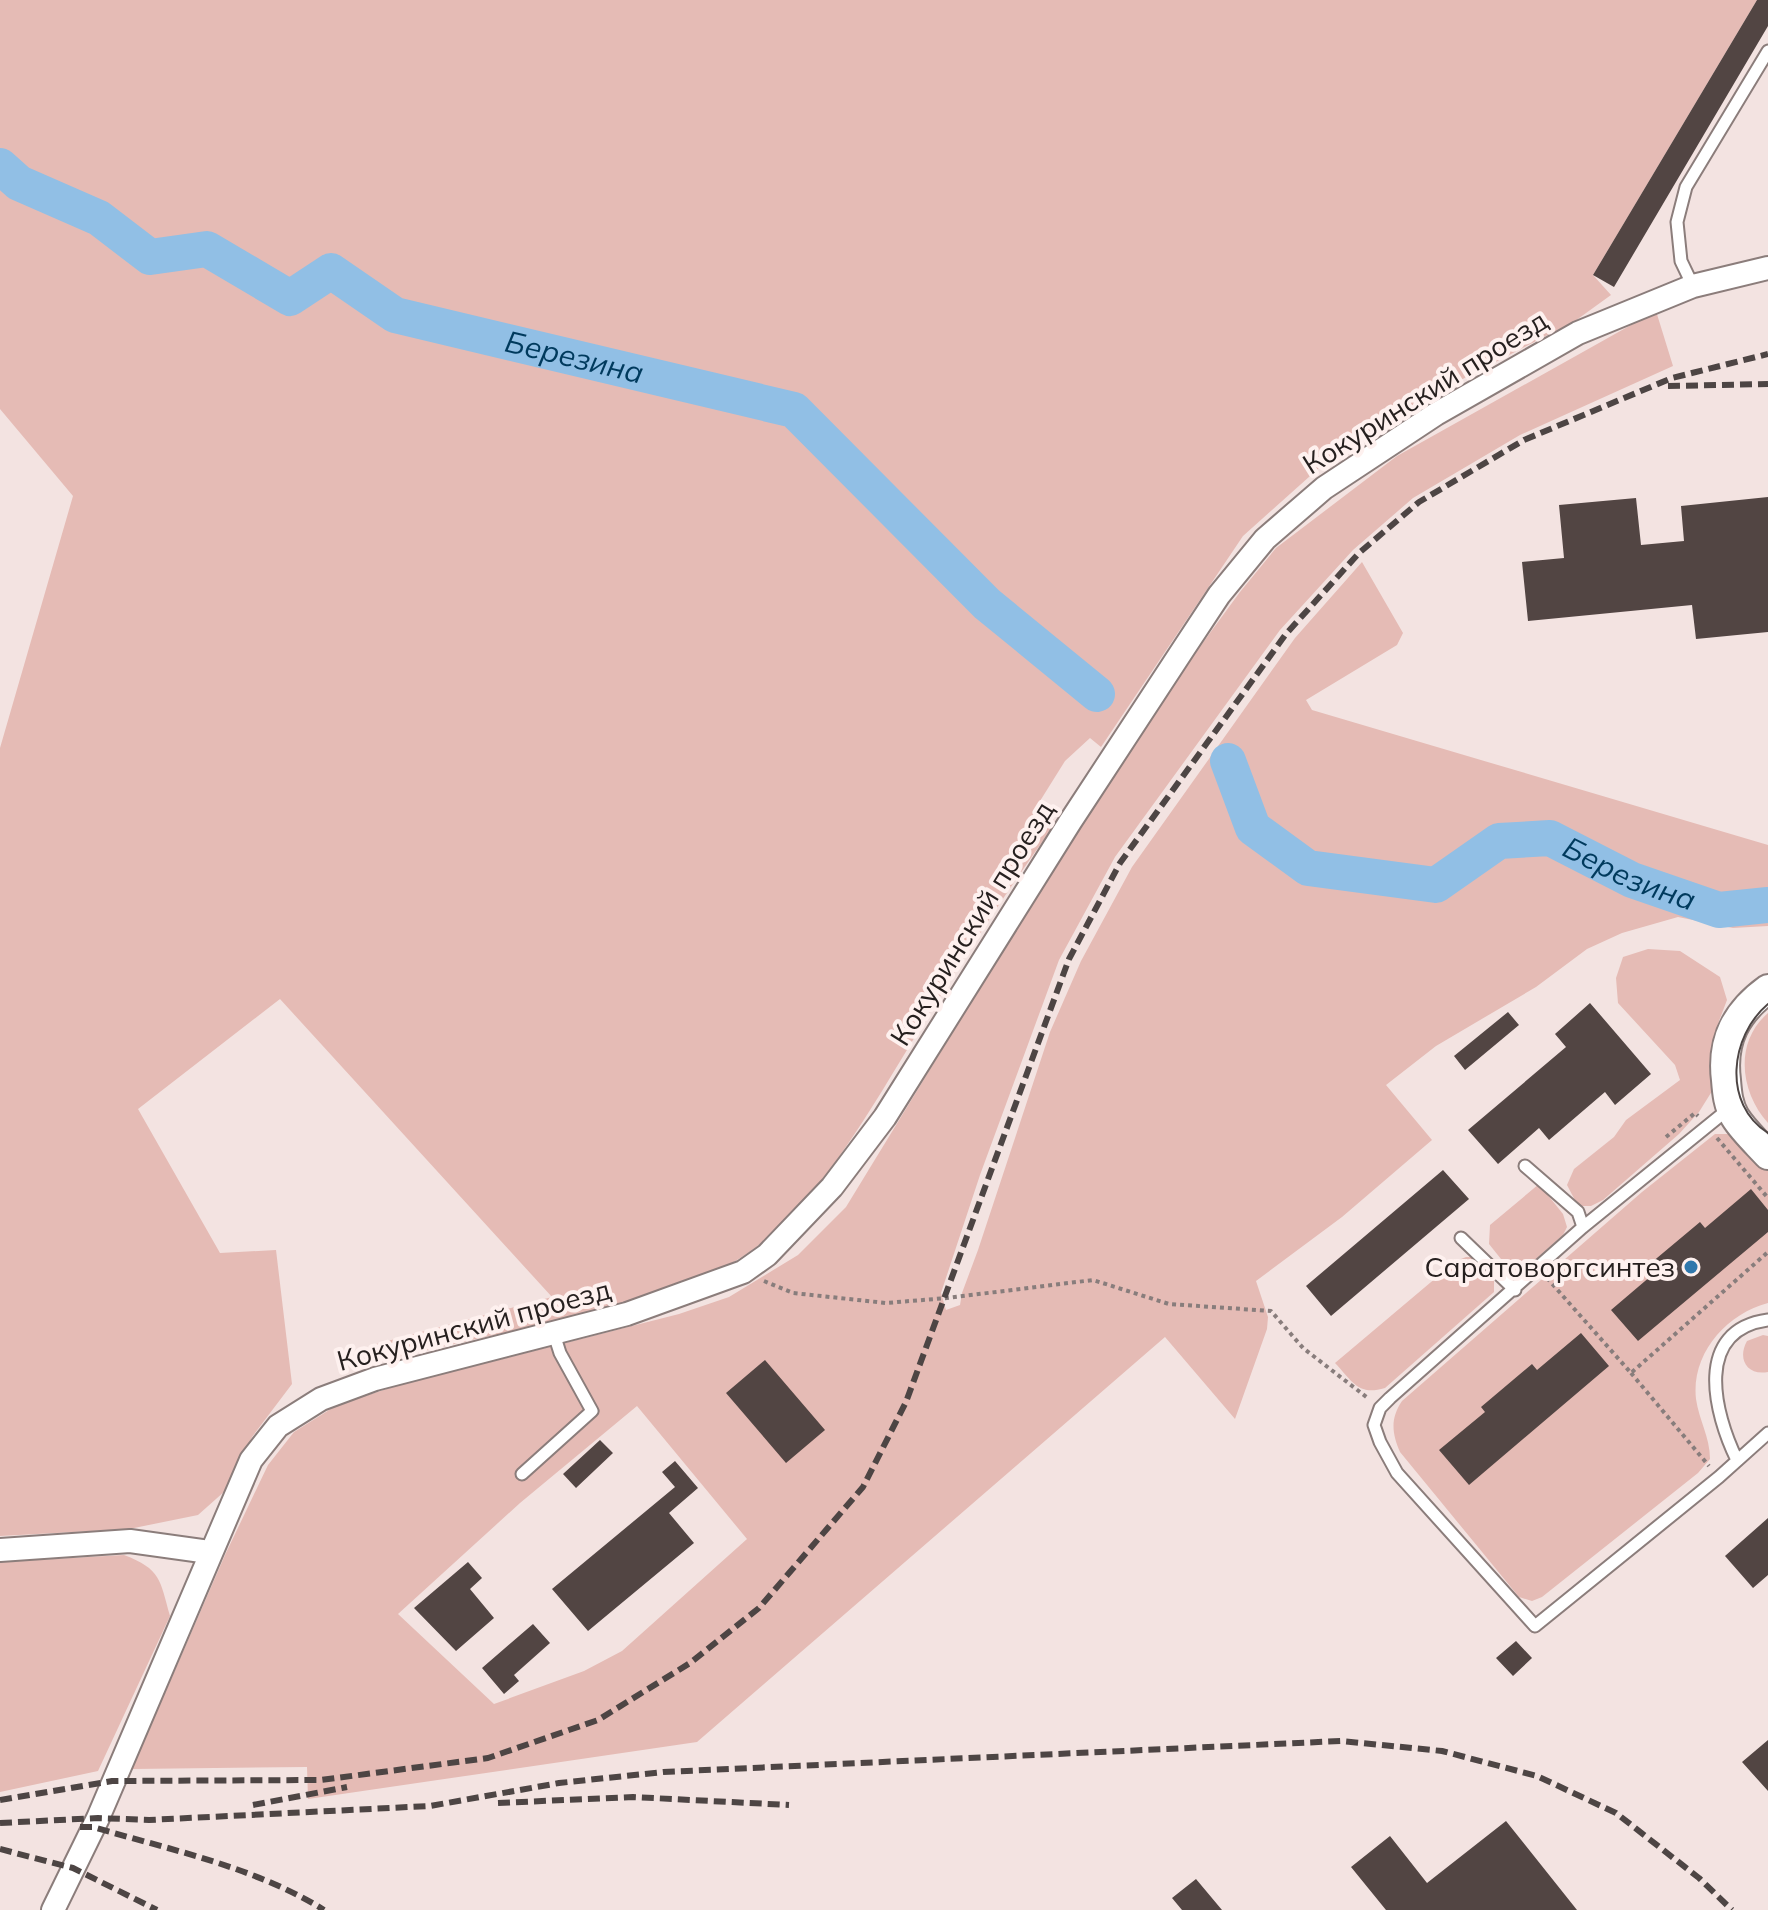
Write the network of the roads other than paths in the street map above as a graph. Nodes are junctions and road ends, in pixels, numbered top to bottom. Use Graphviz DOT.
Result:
graph roads {
  1 [pos="1768,51"];
  2 [pos="1768,268"];
  3 [pos="1693,286"];
  4 [pos="1768,989"];
  5 [pos="1731,1107"];
  6 [pos="1768,1155"];
  7 [pos="1525,1166"];
  8 [pos="1583,1227"];
  9 [pos="1461,1238"];
  10 [pos="1515,1290"];
  11 [pos="1768,1320"];
  12 [pos="554,1334"];
  13 [pos="1767,1435"];
  14 [pos="1737,1460"];
  15 [pos="522,1474"];
  16 [pos="0,1550"];
  17 [pos="209,1552"];
  18 [pos="53,1910"];
  1 -- 3 [label="lane"];
  2 -- 3 [label="street, Кокуринский проезд"];
  3 -- 12 [label="street, Кокуринский проезд"];
  4 -- 5 [label="street"];
  5 -- 6 [label="street"];
  5 -- 8 [label="lane"];
  7 -- 8 [label="lane"];
  8 -- 10 [label="lane"];
  9 -- 10 [label="lane"];
  10 -- 14 [label="lane"];
  11 -- 14 [label="lane"];
  12 -- 15 [label="lane"];
  12 -- 17 [label="street, Кокуринский проезд"];
  13 -- 14 [label="lane"];
  16 -- 17 [label="street"];
  17 -- 18 [label="street, Кокуринский проезд"];
}
